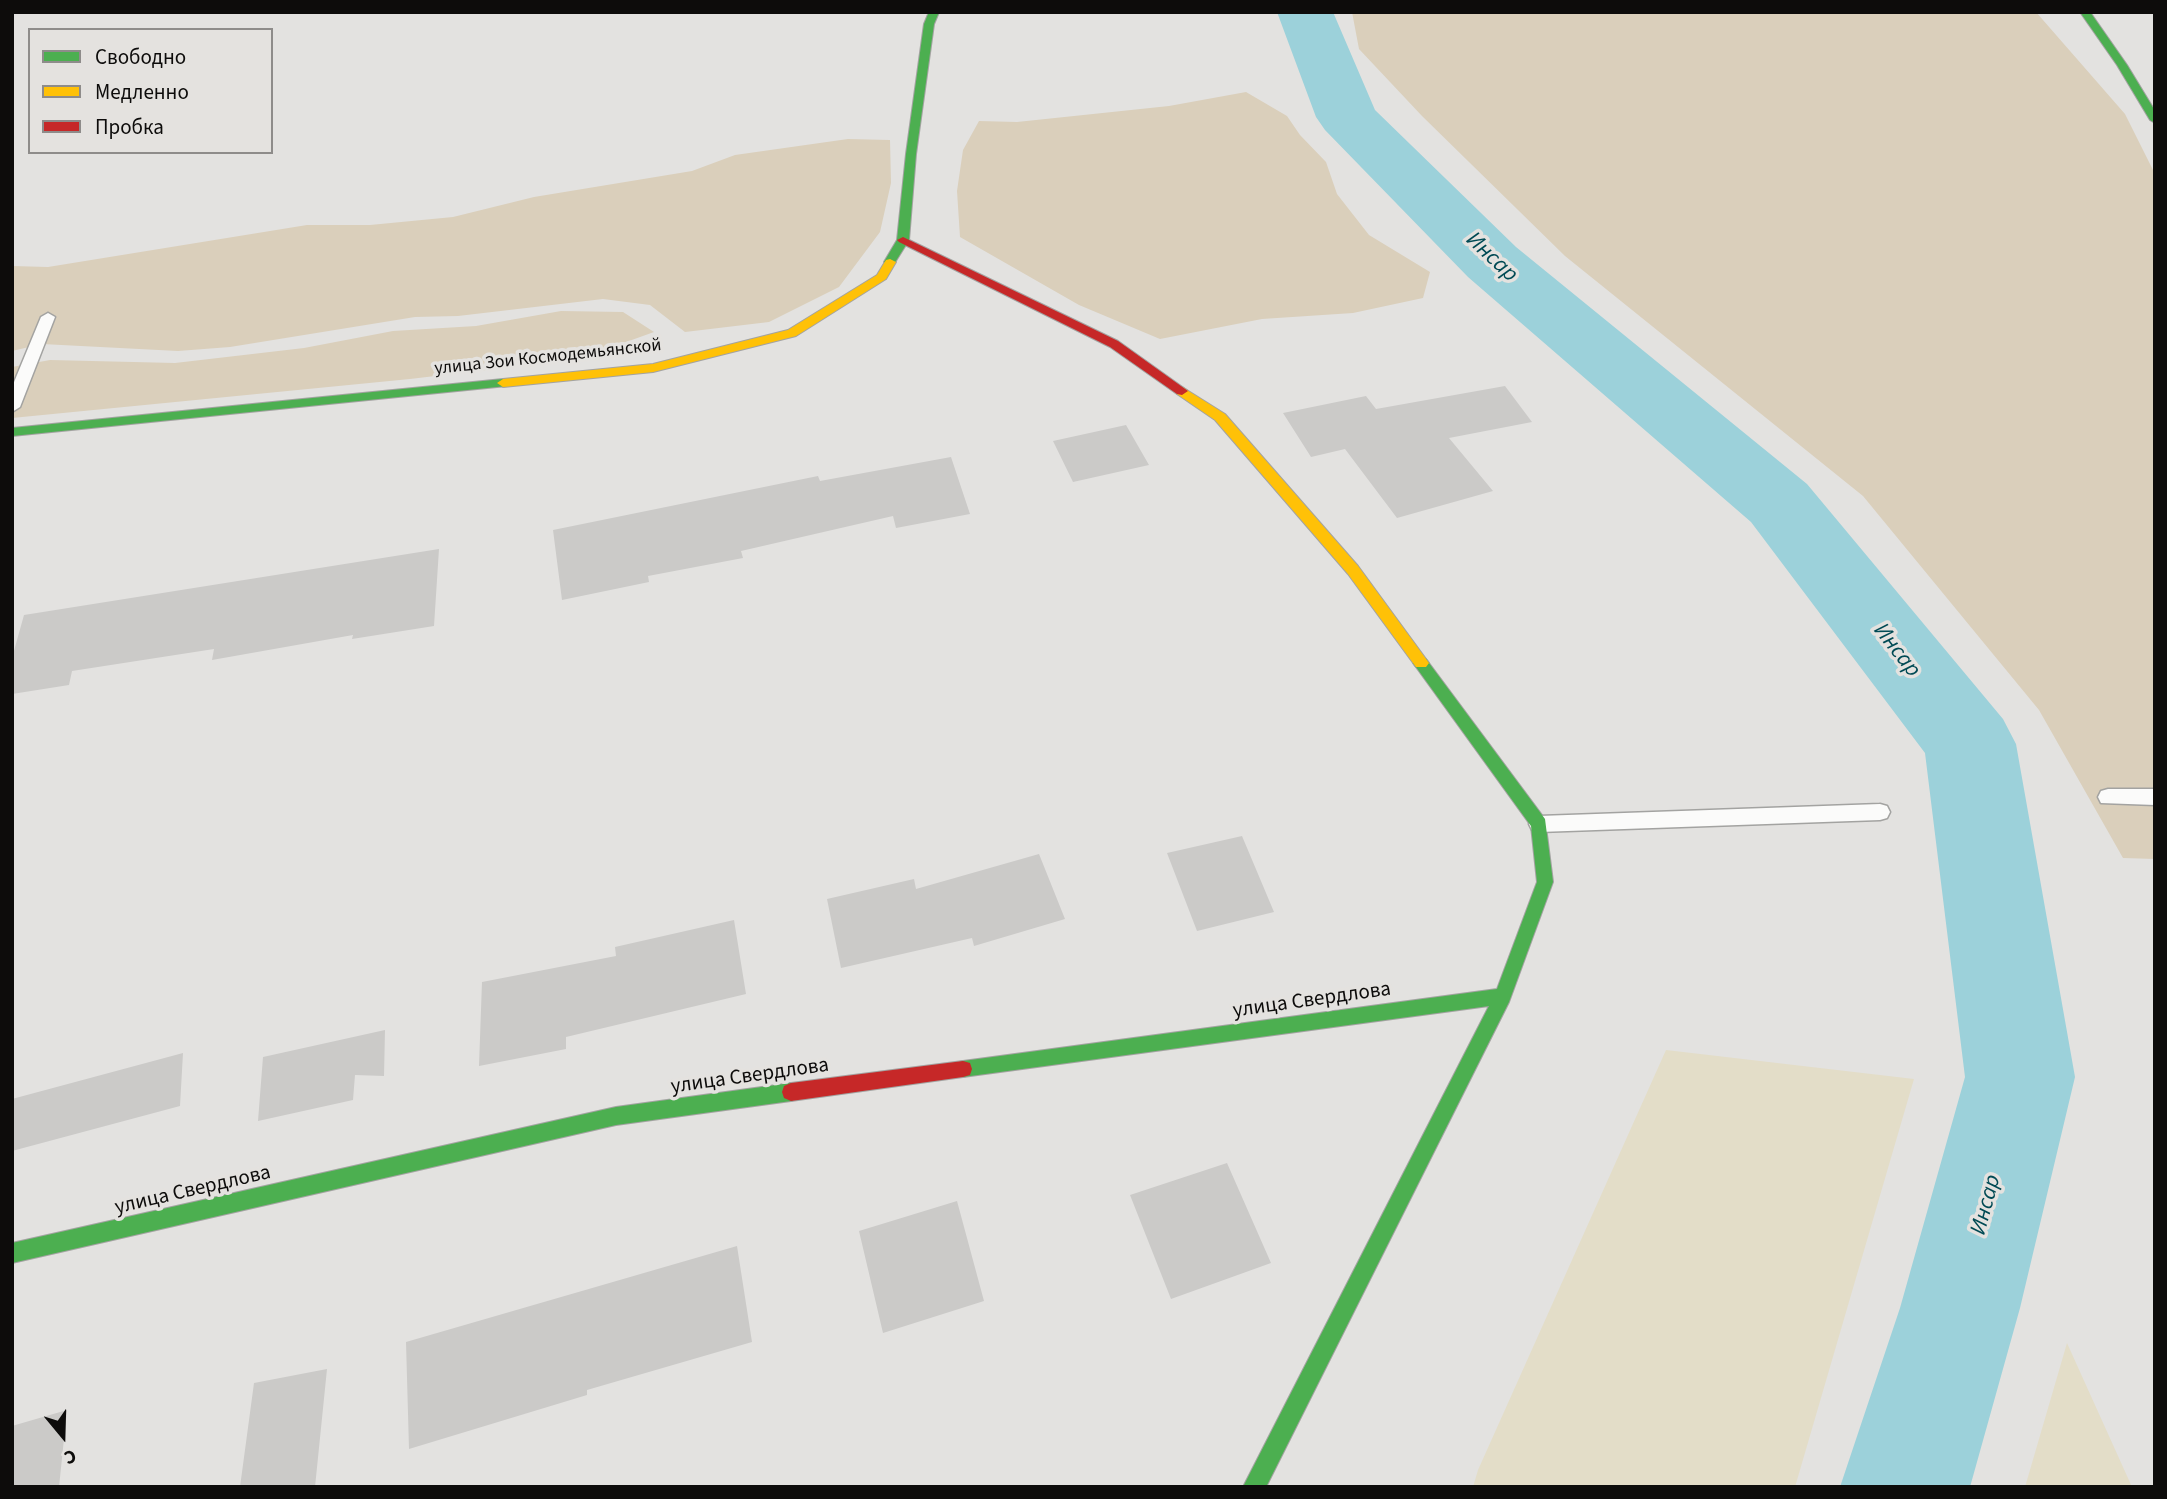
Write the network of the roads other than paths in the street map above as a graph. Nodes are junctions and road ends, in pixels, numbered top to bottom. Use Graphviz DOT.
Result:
graph roads {
  1 [pos="934,12"];
  2 [pos="2085,12"];
  3 [pos="2155,120"];
  4 [pos="903,240"];
  5 [pos="48,317"];
  6 [pos="12,407"];
  7 [pos="12,432"];
  8 [pos="2108,797"];
  9 [pos="2155,797"];
  10 [pos="1880,812"];
  11 [pos="1539,824"];
  12 [pos="1503,996"];
  13 [pos="12,1253"];
  14 [pos="1254,1487"];
  1 -- 4 [label="street, улица Зои Космодемьянской"];
  2 -- 3 [label="street"];
  4 -- 7 [label="street, улица Зои Космодемьянской"];
  4 -- 11 [label="street"];
  5 -- 6 [label="lane"];
  8 -- 9 [label="lane"];
  10 -- 11 [label="lane"];
  11 -- 12 [label="street"];
  12 -- 13 [label="street, улица Свердлова"];
  12 -- 14 [label="street"];
}
